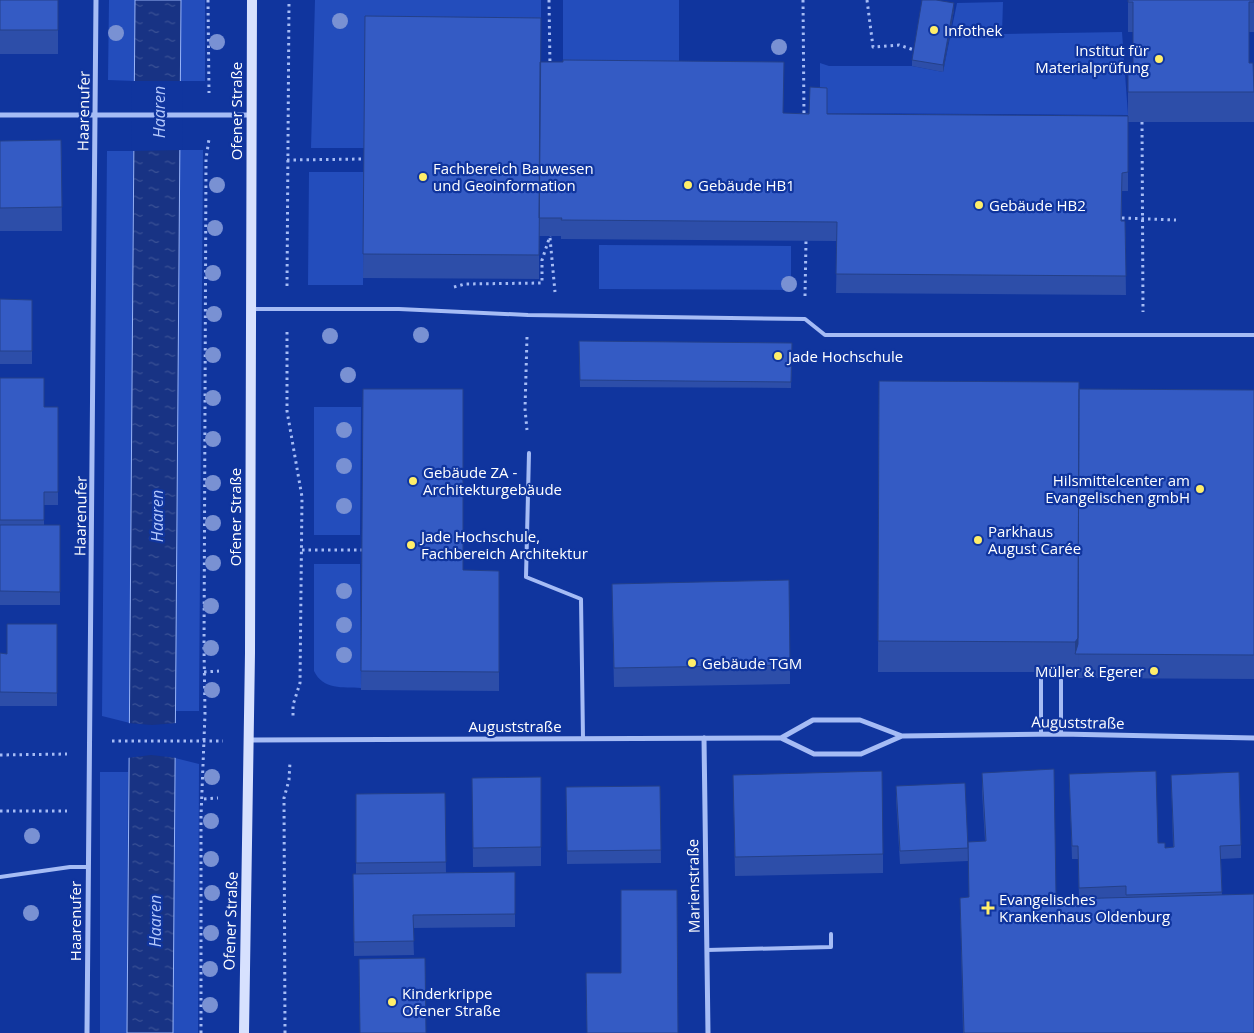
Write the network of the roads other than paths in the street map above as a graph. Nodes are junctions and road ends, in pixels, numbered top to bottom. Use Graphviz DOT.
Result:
graph roads {
  1 [pos="96,0"];
  2 [pos="252,0"];
  3 [pos="251,114"];
  4 [pos="0,115"];
  5 [pos="95,116"];
  6 [pos="250,309"];
  7 [pos="1254,335"];
  8 [pos="529,453"];
  9 [pos="1041,672"];
  10 [pos="1061,672"];
  11 [pos="1041,734"];
  12 [pos="1061,734"];
  13 [pos="902,736"];
  14 [pos="583,738"];
  15 [pos="704,738"];
  16 [pos="781,738"];
  17 [pos="1254,738"];
  18 [pos="248,740"];
  19 [pos="88,867"];
  20 [pos="0,877"];
  21 [pos="832,934"];
  22 [pos="707,950"];
  23 [pos="87,1033"];
  24 [pos="244,1033"];
  25 [pos="708,1033"];
  1 -- 5 [label="street, Haarenufer"];
  2 -- 3 [label="main road, Ofener Straße"];
  3 -- 5 [label="street"];
  3 -- 6 [label="main road, Ofener Straße"];
  4 -- 5 [label="street"];
  5 -- 19 [label="street, Haarenufer"];
  6 -- 7 [label="lane"];
  6 -- 18 [label="main road, Ofener Straße"];
  8 -- 14 [label="lane"];
  9 -- 11 [label="lane"];
  10 -- 12 [label="lane"];
  11 -- 12 [label="street, Auguststraße"];
  11 -- 13 [label="street, Auguststraße"];
  12 -- 17 [label="street, Auguststraße"];
  13 -- 16 [label="street, Auguststraße"];
  13 -- 16 [label="street, Auguststraße"];
  14 -- 15 [label="street, Auguststraße"];
  14 -- 18 [label="street, Auguststraße"];
  15 -- 16 [label="street, Auguststraße"];
  15 -- 22 [label="street, Marienstraße"];
  18 -- 24 [label="main road, Ofener Straße"];
  19 -- 20 [label="lane"];
  19 -- 23 [label="street, Haarenufer"];
  21 -- 22 [label="lane"];
  22 -- 25 [label="street, Marienstraße"];
}
